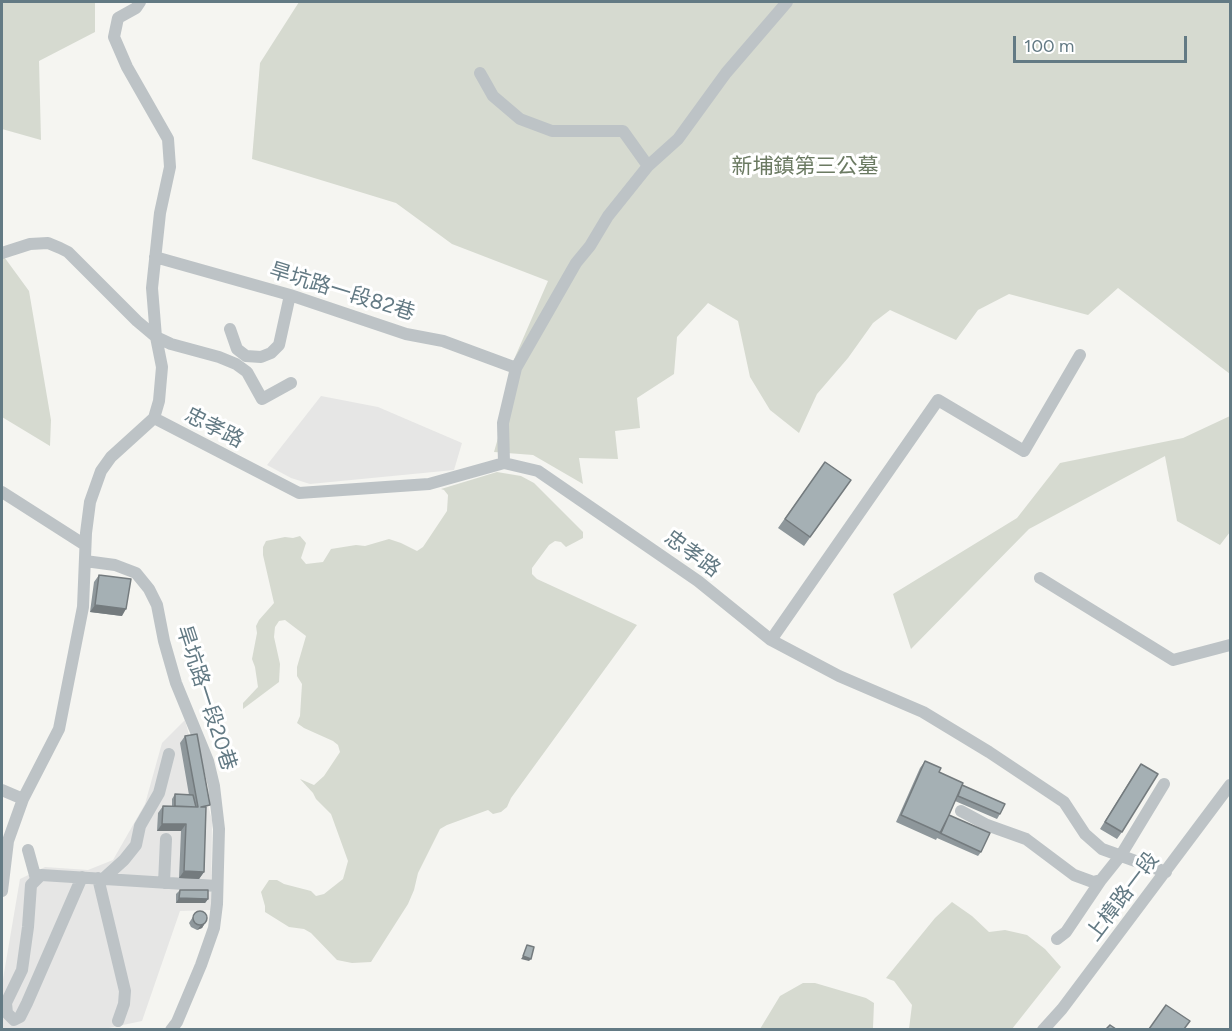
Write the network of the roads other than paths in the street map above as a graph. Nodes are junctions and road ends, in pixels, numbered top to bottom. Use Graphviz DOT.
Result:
graph roads {
  1 [pos="121,2"];
  2 [pos="140,2"];
  3 [pos="787,2"];
  4 [pos="118,18"];
  5 [pos="480,73"];
  6 [pos="648,166"];
  7 [pos="2,254"];
  8 [pos="156,256"];
  9 [pos="290,295"];
  10 [pos="230,329"];
  11 [pos="156,337"];
  12 [pos="1080,355"];
  13 [pos="516,368"];
  14 [pos="291,383"];
  15 [pos="154,418"];
  16 [pos="504,463"];
  17 [pos="2,492"];
  18 [pos="85,545"];
  19 [pos="85,561"];
  20 [pos="1040,578"];
  21 [pos="771,640"];
  22 [pos="1230,645"];
  23 [pos="169,754"];
  24 [pos="1164,784"];
  25 [pos="1230,785"];
  26 [pos="2,790"];
  27 [pos="23,799"];
  28 [pos="961,811"];
  29 [pos="166,839"];
  30 [pos="28,850"];
  31 [pos="1121,855"];
  32 [pos="1166,872"];
  33 [pos="82,877"];
  34 [pos="36,879"];
  35 [pos="100,879"];
  36 [pos="1101,880"];
  37 [pos="164,883"];
  38 [pos="217,886"];
  39 [pos="2,891"];
  40 [pos="1058,939"];
  41 [pos="1062,1009"];
  42 [pos="118,1021"];
  43 [pos="171,1029"];
  44 [pos="1043,1029"];
  45 [pos="1052,1029"];
  1 -- 4 [label="street"];
  2 -- 4 [label="street"];
  3 -- 6 [label="street"];
  4 -- 8 [label="street"];
  5 -- 6 [label="street"];
  6 -- 13 [label="street"];
  7 -- 11 [label="street"];
  8 -- 9 [label="street, 旱坑路一段82巷"];
  8 -- 11 [label="street"];
  9 -- 10 [label="street"];
  9 -- 13 [label="street, 旱坑路一段82巷"];
  11 -- 14 [label="street"];
  11 -- 15 [label="street"];
  12 -- 21 [label="street"];
  13 -- 16 [label="street"];
  15 -- 16 [label="street, 忠孝路"];
  15 -- 18 [label="street"];
  16 -- 21 [label="street, 忠孝路"];
  17 -- 18 [label="street"];
  18 -- 19 [label="street"];
  19 -- 27 [label="street"];
  19 -- 38 [label="street, 旱坑路一段20巷"];
  20 -- 22 [label="street"];
  21 -- 31 [label="street, 忠孝路"];
  23 -- 35 [label="street"];
  24 -- 31 [label="street"];
  25 -- 32 [label="street, 上樟路一段"];
  26 -- 27 [label="street"];
  27 -- 39 [label="street"];
  28 -- 36 [label="street"];
  29 -- 37 [label="street"];
  30 -- 34 [label="street"];
  31 -- 32 [label="street, 忠孝路"];
  31 -- 36 [label="street"];
  32 -- 41 [label="street, 上樟路一段"];
  33 -- 34 [label="street"];
  33 -- 34 [label="street"];
  33 -- 35 [label="street"];
  35 -- 37 [label="street"];
  35 -- 42 [label="street"];
  36 -- 40 [label="street"];
  37 -- 38 [label="street"];
  38 -- 43 [label="street, 旱坑路一段20巷"];
  41 -- 44 [label="street, 上樟路一段"];
  41 -- 45 [label="street"];
}
